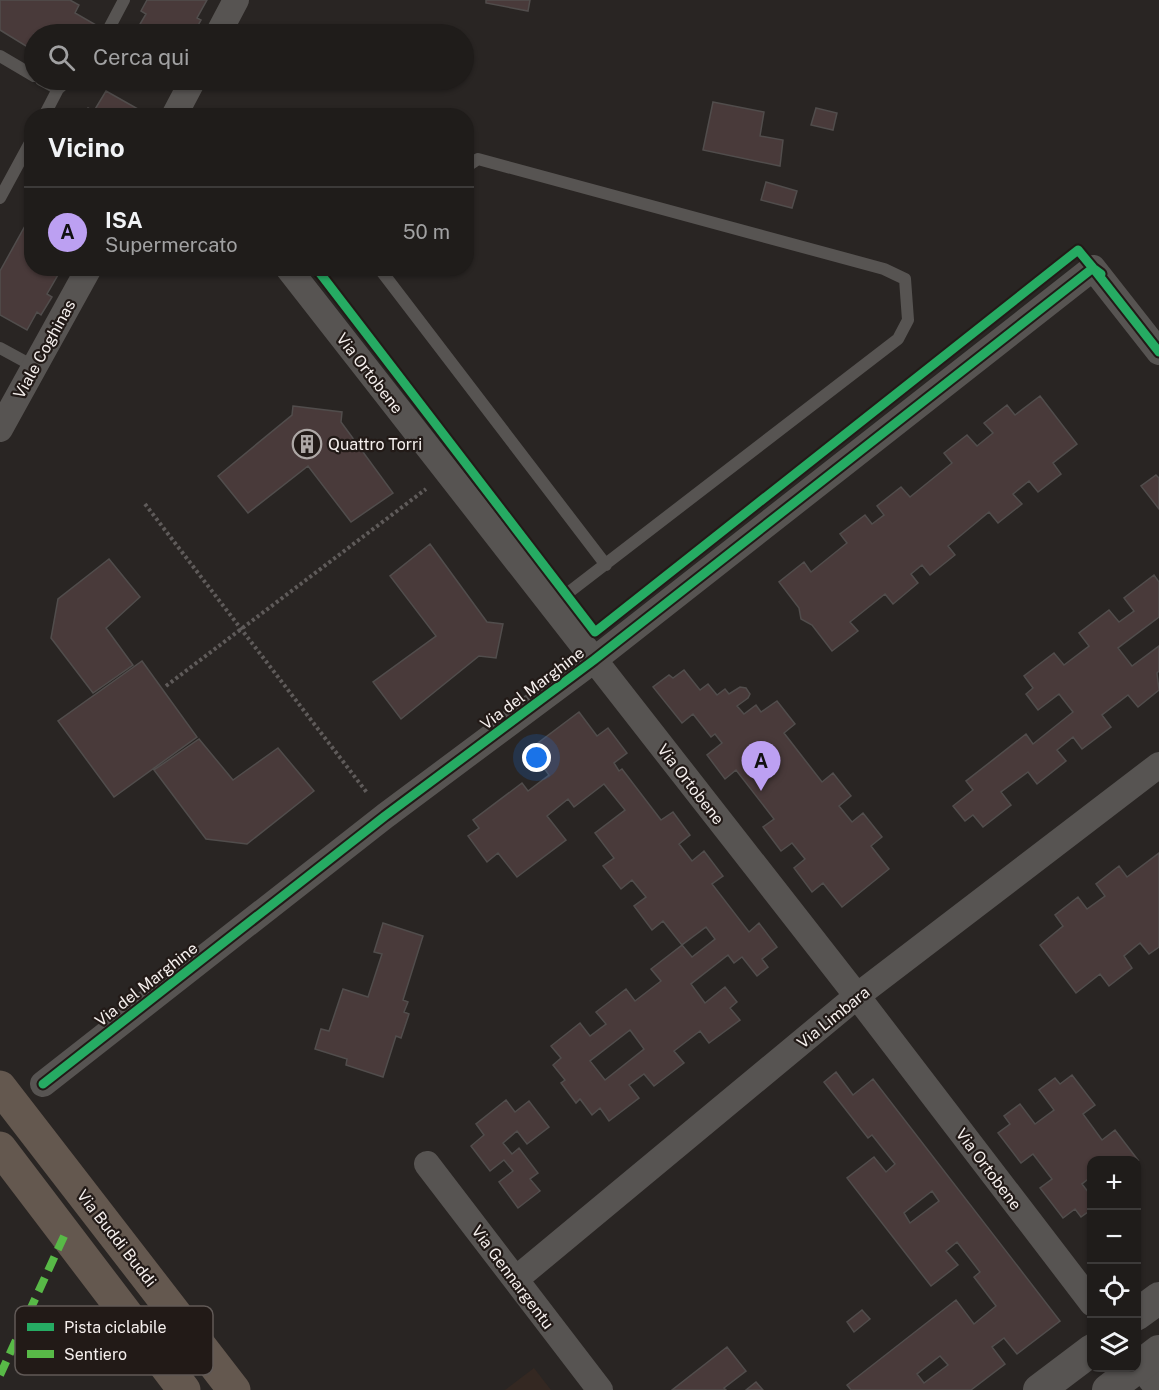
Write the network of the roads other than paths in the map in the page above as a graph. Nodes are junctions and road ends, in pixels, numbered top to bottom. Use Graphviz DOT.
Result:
graph roads {
  1 [pos="124,0"];
  2 [pos="236,0"];
  3 [pos="111,24"];
  4 [pos="223,24"];
  5 [pos="0,56"];
  6 [pos="24,70"];
  7 [pos="57,90"];
  8 [pos="188,90"];
  9 [pos="48,108"];
  10 [pos="178,108"];
  11 [pos="24,154"];
  12 [pos="474,162"];
  13 [pos="0,198"];
  14 [pos="85,276"];
  15 [pos="294,276"];
  16 [pos="385,276"];
  17 [pos="0,348"];
  18 [pos="1159,352"];
  19 [pos="34,367"];
  20 [pos="0,429"];
  21 [pos="606,565"];
  22 [pos="551,606"];
  23 [pos="594,660"];
  24 [pos="1159,765"];
  25 [pos="857,996"];
  26 [pos="43,1084"];
  27 [pos="0,1087"];
  28 [pos="0,1148"];
  29 [pos="427,1164"];
  30 [pos="516,1280"];
  31 [pos="1087,1296"];
  32 [pos="1159,1298"];
  33 [pos="120,1306"];
  34 [pos="169,1306"];
  35 [pos="1141,1312"];
  36 [pos="1087,1354"];
  37 [pos="1145,1359"];
  38 [pos="213,1363"];
  39 [pos="173,1375"];
  40 [pos="184,1390"];
  41 [pos="234,1390"];
  42 [pos="600,1390"];
  43 [pos="1039,1390"];
  44 [pos="1108,1390"];
  45 [pos="1159,1390"];
  1 -- 3 [label="lane"];
  2 -- 4 [label="street"];
  5 -- 6 [label="lane"];
  7 -- 9 [label="lane"];
  8 -- 10 [label="street"];
  11 -- 13 [label="lane"];
  12 -- 21 [label="lane"];
  14 -- 19 [label="street, Viale Coghinas"];
  15 -- 22 [label="street, Via Ortobene"];
  16 -- 21 [label="lane"];
  17 -- 19 [label="lane"];
  18 -- 23 [label="street, Via del Marghine"];
  19 -- 20 [label="street, Viale Coghinas"];
  21 -- 22 [label="lane"];
  22 -- 23 [label="street, Via Ortobene"];
  23 -- 25 [label="street, Via Ortobene"];
  23 -- 26 [label="street, Via del Marghine"];
  24 -- 25 [label="street, Via Limbara"];
  25 -- 30 [label="street, Via Limbara"];
  25 -- 31 [label="street, Via Ortobene"];
  27 -- 34 [label="main road, Via Buddi Buddi"];
  28 -- 33 [label="main road"];
  29 -- 30 [label="street, Via Gennargentu"];
  30 -- 42 [label="street, Via Gennargentu"];
  32 -- 35 [label="street"];
  36 -- 43 [label="street"];
  37 -- 44 [label="street"];
  37 -- 45 [label="street"];
  38 -- 41 [label="main road, Via Buddi Buddi"];
  39 -- 40 [label="main road"];
}
